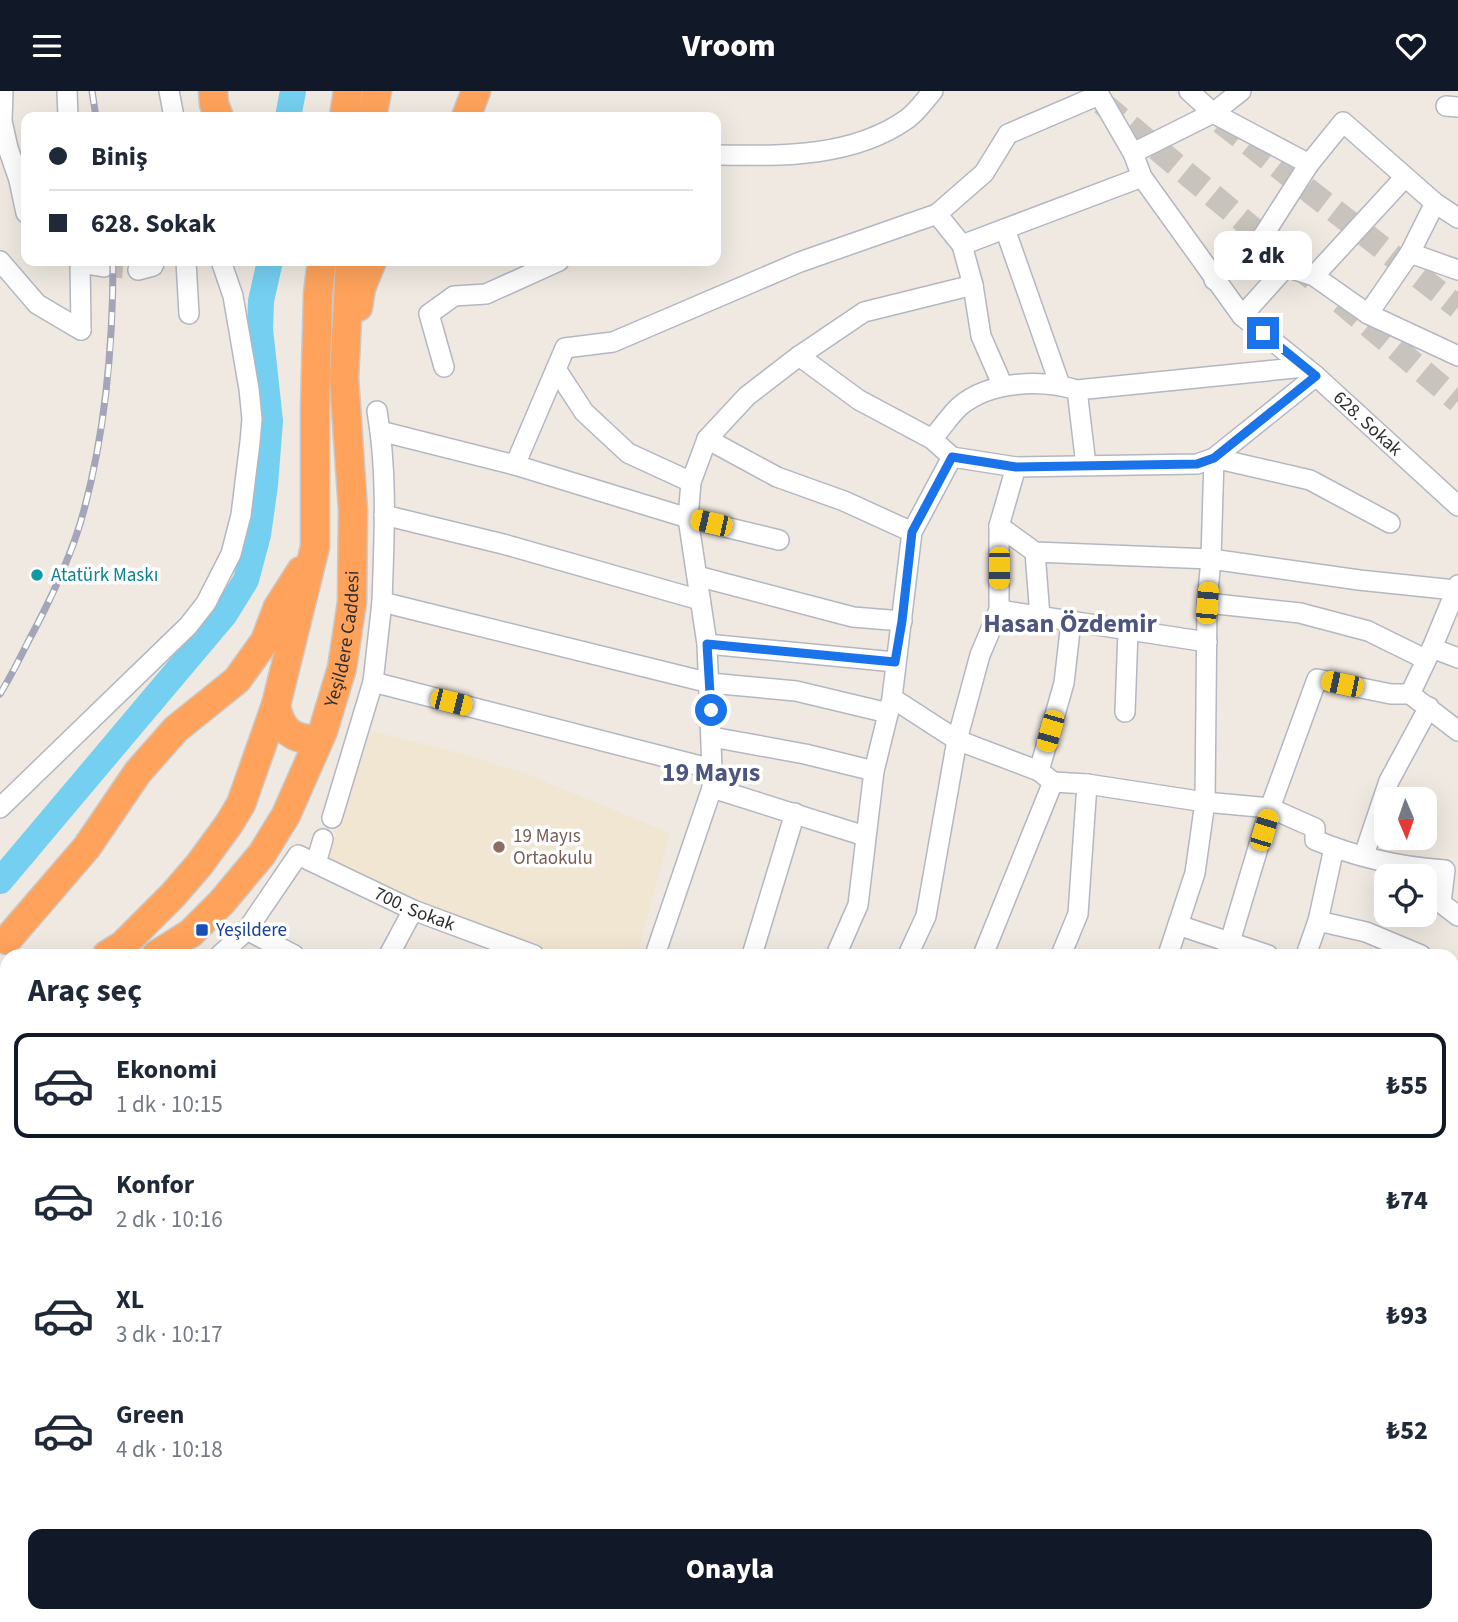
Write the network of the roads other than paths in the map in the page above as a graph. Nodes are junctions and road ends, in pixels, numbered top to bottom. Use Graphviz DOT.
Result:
graph roads {
  1 [pos="2,91"];
  2 [pos="67,91"];
  3 [pos="213,91"];
  4 [pos="348,91"];
  5 [pos="377,91"];
  6 [pos="476,91"];
  7 [pos="933,91"];
  8 [pos="1189,91"];
  9 [pos="1241,91"];
  10 [pos="1098,93"];
  11 [pos="68,112"];
  12 [pos="217,112"];
  13 [pos="345,112"];
  14 [pos="373,112"];
  15 [pos="468,112"];
  16 [pos="1213,113"];
  17 [pos="17,147"];
  18 [pos="1133,153"];
  19 [pos="721,155"];
  20 [pos="1309,164"];
  21 [pos="1142,177"];
  22 [pos="1405,177"];
  23 [pos="21,189"];
  24 [pos="1435,203"];
  25 [pos="937,214"];
  26 [pos="1458,218"];
  27 [pos="1005,229"];
  28 [pos="962,245"];
  29 [pos="1410,253"];
  30 [pos="0,261"];
  31 [pos="80,266"];
  32 [pos="99,266"];
  33 [pos="186,266"];
  34 [pos="223,266"];
  35 [pos="301,266"];
  36 [pos="321,266"];
  37 [pos="350,266"];
  38 [pos="370,266"];
  39 [pos="548,266"];
  40 [pos="104,267"];
  41 [pos="1458,270"];
  42 [pos="1314,276"];
  43 [pos="1214,280"];
  44 [pos="973,285"];
  45 [pos="188,314"];
  46 [pos="1368,314"];
  47 [pos="1242,316"];
  48 [pos="799,356"];
  49 [pos="1458,356"];
  50 [pos="444,367"];
  51 [pos="556,369"];
  52 [pos="1310,371"];
  53 [pos="344,378"];
  54 [pos="1002,384"];
  55 [pos="1069,388"];
  56 [pos="315,411"];
  57 [pos="377,411"];
  58 [pos="380,431"];
  59 [pos="707,439"];
  60 [pos="932,439"];
  61 [pos="952,457"];
  62 [pos="1214,458"];
  63 [pos="515,465"];
  64 [pos="1086,465"];
  65 [pos="1016,467"];
  66 [pos="691,482"];
  67 [pos="1458,506"];
  68 [pos="384,515"];
  69 [pos="688,518"];
  70 [pos="1390,523"];
  71 [pos="999,526"];
  72 [pos="912,532"];
  73 [pos="779,540"];
  74 [pos="315,547"];
  75 [pos="1035,552"];
  76 [pos="1211,559"];
  77 [pos="697,576"];
  78 [pos="1456,588"];
  79 [pos="700,600"];
  80 [pos="382,602"];
  81 [pos="1207,603"];
  82 [pos="999,611"];
  83 [pos="1040,617"];
  84 [pos="902,621"];
  85 [pos="1071,622"];
  86 [pos="1128,631"];
  87 [pos="1207,642"];
  88 [pos="707,644"];
  89 [pos="1429,654"];
  90 [pos="1458,658"];
  91 [pos="895,662"];
  92 [pos="373,682"];
  93 [pos="710,684"];
  94 [pos="1410,694"];
  95 [pos="276,705"];
  96 [pos="890,705"];
  97 [pos="1429,707"];
  98 [pos="1125,712"];
  99 [pos="1458,730"];
  100 [pos="712,737"];
  101 [pos="319,739"];
  102 [pos="957,740"];
  103 [pos="874,771"];
  104 [pos="1046,776"];
  105 [pos="712,778"];
  106 [pos="1087,784"];
  107 [pos="1205,802"];
  108 [pos="0,808"];
  109 [pos="1270,808"];
  110 [pos="795,813"];
  111 [pos="332,818"];
  112 [pos="865,836"];
  113 [pos="323,839"];
  114 [pos="1334,848"];
  115 [pos="1364,855"];
  116 [pos="307,859"];
  117 [pos="413,910"];
  118 [pos="1458,916"];
  119 [pos="1318,921"];
  120 [pos="1178,925"];
  121 [pos="247,930"];
  122 [pos="2,939"];
  123 [pos="116,949"];
  124 [pos="166,949"];
  125 [pos="226,949"];
  126 [pos="283,949"];
  127 [pos="392,949"];
  128 [pos="518,949"];
  129 [pos="657,949"];
  130 [pos="754,949"];
  131 [pos="839,949"];
  132 [pos="911,949"];
  133 [pos="985,949"];
  134 [pos="1064,949"];
  135 [pos="1170,949"];
  136 [pos="1228,949"];
  137 [pos="1308,949"];
  138 [pos="1407,949"];
  1 -- 17 [label="street"];
  2 -- 11 [label="street"];
  3 -- 12 [label="highway"];
  4 -- 13 [label="highway"];
  5 -- 14 [label="highway"];
  6 -- 15 [label="highway"];
  7 -- 19 [label="street"];
  8 -- 16 [label="street"];
  9 -- 16 [label="street"];
  10 -- 18 [label="street, 628. Sokak"];
  10 -- 25 [label="street"];
  16 -- 18 [label="street"];
  16 -- 20 [label="street"];
  17 -- 23 [label="street"];
  18 -- 21 [label="street, 628. Sokak"];
  20 -- 22 [label="street"];
  20 -- 43 [label="street"];
  21 -- 27 [label="street"];
  21 -- 43 [label="street, 628. Sokak"];
  22 -- 24 [label="street"];
  22 -- 42 [label="street"];
  24 -- 26 [label="street"];
  24 -- 29 [label="street"];
  25 -- 28 [label="street"];
  25 -- 51 [label="street"];
  27 -- 28 [label="street"];
  27 -- 55 [label="street"];
  28 -- 44 [label="street"];
  29 -- 41 [label="street"];
  29 -- 46 [label="street"];
  30 -- 31 [label="street"];
  32 -- 40 [label="street"];
  33 -- 45 [label="street"];
  34 -- 108 [label="street"];
  35 -- 56 [label="highway"];
  36 -- 56 [label="highway"];
  37 -- 53 [label="highway, Yeşildere Caddesi"];
  38 -- 53 [label="highway"];
  39 -- 50 [label="street"];
  42 -- 46 [label="street"];
  42 -- 47 [label="street"];
  43 -- 47 [label="street, 628. Sokak"];
  44 -- 48 [label="street"];
  44 -- 54 [label="street"];
  46 -- 49 [label="street"];
  47 -- 52 [label="street, 628. Sokak"];
  48 -- 59 [label="street"];
  48 -- 60 [label="street"];
  51 -- 63 [label="street"];
  51 -- 66 [label="street"];
  52 -- 55 [label="street"];
  52 -- 62 [label="street"];
  52 -- 67 [label="street, 628. Sokak"];
  53 -- 101 [label="highway, Yeşildere Caddesi"];
  54 -- 55 [label="street"];
  54 -- 60 [label="street"];
  55 -- 64 [label="street"];
  56 -- 74 [label="highway"];
  57 -- 58 [label="street"];
  58 -- 63 [label="street"];
  58 -- 68 [label="street"];
  59 -- 66 [label="street"];
  59 -- 72 [label="street"];
  60 -- 61 [label="street"];
  61 -- 65 [label="street"];
  61 -- 72 [label="street"];
  62 -- 64 [label="street"];
  62 -- 70 [label="street"];
  62 -- 76 [label="street"];
  63 -- 69 [label="street"];
  64 -- 65 [label="street"];
  65 -- 71 [label="street"];
  66 -- 69 [label="street"];
  68 -- 79 [label="street"];
  68 -- 80 [label="street"];
  69 -- 73 [label="street"];
  69 -- 77 [label="street"];
  71 -- 75 [label="street"];
  71 -- 82 [label="street"];
  72 -- 84 [label="street"];
  74 -- 95 [label="highway"];
  74 -- 122 [label="highway"];
  75 -- 76 [label="street"];
  75 -- 83 [label="street"];
  76 -- 78 [label="street"];
  76 -- 81 [label="street"];
  77 -- 79 [label="street"];
  77 -- 84 [label="street"];
  78 -- 89 [label="street"];
  79 -- 88 [label="street"];
  80 -- 92 [label="street"];
  80 -- 93 [label="street"];
  81 -- 87 [label="street"];
  81 -- 89 [label="street"];
  82 -- 83 [label="street"];
  82 -- 102 [label="street"];
  83 -- 85 [label="street"];
  84 -- 91 [label="street"];
  85 -- 86 [label="street"];
  85 -- 104 [label="street"];
  86 -- 87 [label="street"];
  86 -- 98 [label="street"];
  87 -- 107 [label="street"];
  88 -- 91 [label="street"];
  88 -- 93 [label="street"];
  89 -- 90 [label="street"];
  89 -- 94 [label="street"];
  91 -- 96 [label="street"];
  92 -- 105 [label="street"];
  92 -- 111 [label="street"];
  93 -- 96 [label="street"];
  93 -- 100 [label="street"];
  94 -- 97 [label="street"];
  94 -- 109 [label="street"];
  95 -- 101 [label="highway"];
  95 -- 123 [label="highway"];
  96 -- 102 [label="street"];
  96 -- 103 [label="street"];
  97 -- 99 [label="street"];
  97 -- 115 [label="street"];
  100 -- 103 [label="street"];
  100 -- 105 [label="street"];
  101 -- 124 [label="highway, Yeşildere Caddesi"];
  102 -- 104 [label="street"];
  102 -- 132 [label="street"];
  103 -- 112 [label="street"];
  104 -- 106 [label="street"];
  104 -- 133 [label="street"];
  105 -- 110 [label="street"];
  105 -- 129 [label="street"];
  106 -- 107 [label="street"];
  106 -- 134 [label="street"];
  107 -- 109 [label="street"];
  107 -- 120 [label="street"];
  109 -- 114 [label="street"];
  109 -- 136 [label="street"];
  110 -- 112 [label="street"];
  110 -- 130 [label="street"];
  112 -- 131 [label="street"];
  113 -- 116 [label="street"];
  114 -- 115 [label="street"];
  114 -- 119 [label="street"];
  115 -- 118 [label="street"];
  116 -- 117 [label="street, 700. Sokak"];
  116 -- 121 [label="street"];
  117 -- 127 [label="street"];
  117 -- 128 [label="street, 700. Sokak"];
  119 -- 137 [label="street"];
  119 -- 138 [label="street"];
  120 -- 135 [label="street"];
  120 -- 136 [label="street"];
  121 -- 125 [label="street"];
  121 -- 126 [label="street"];
}
